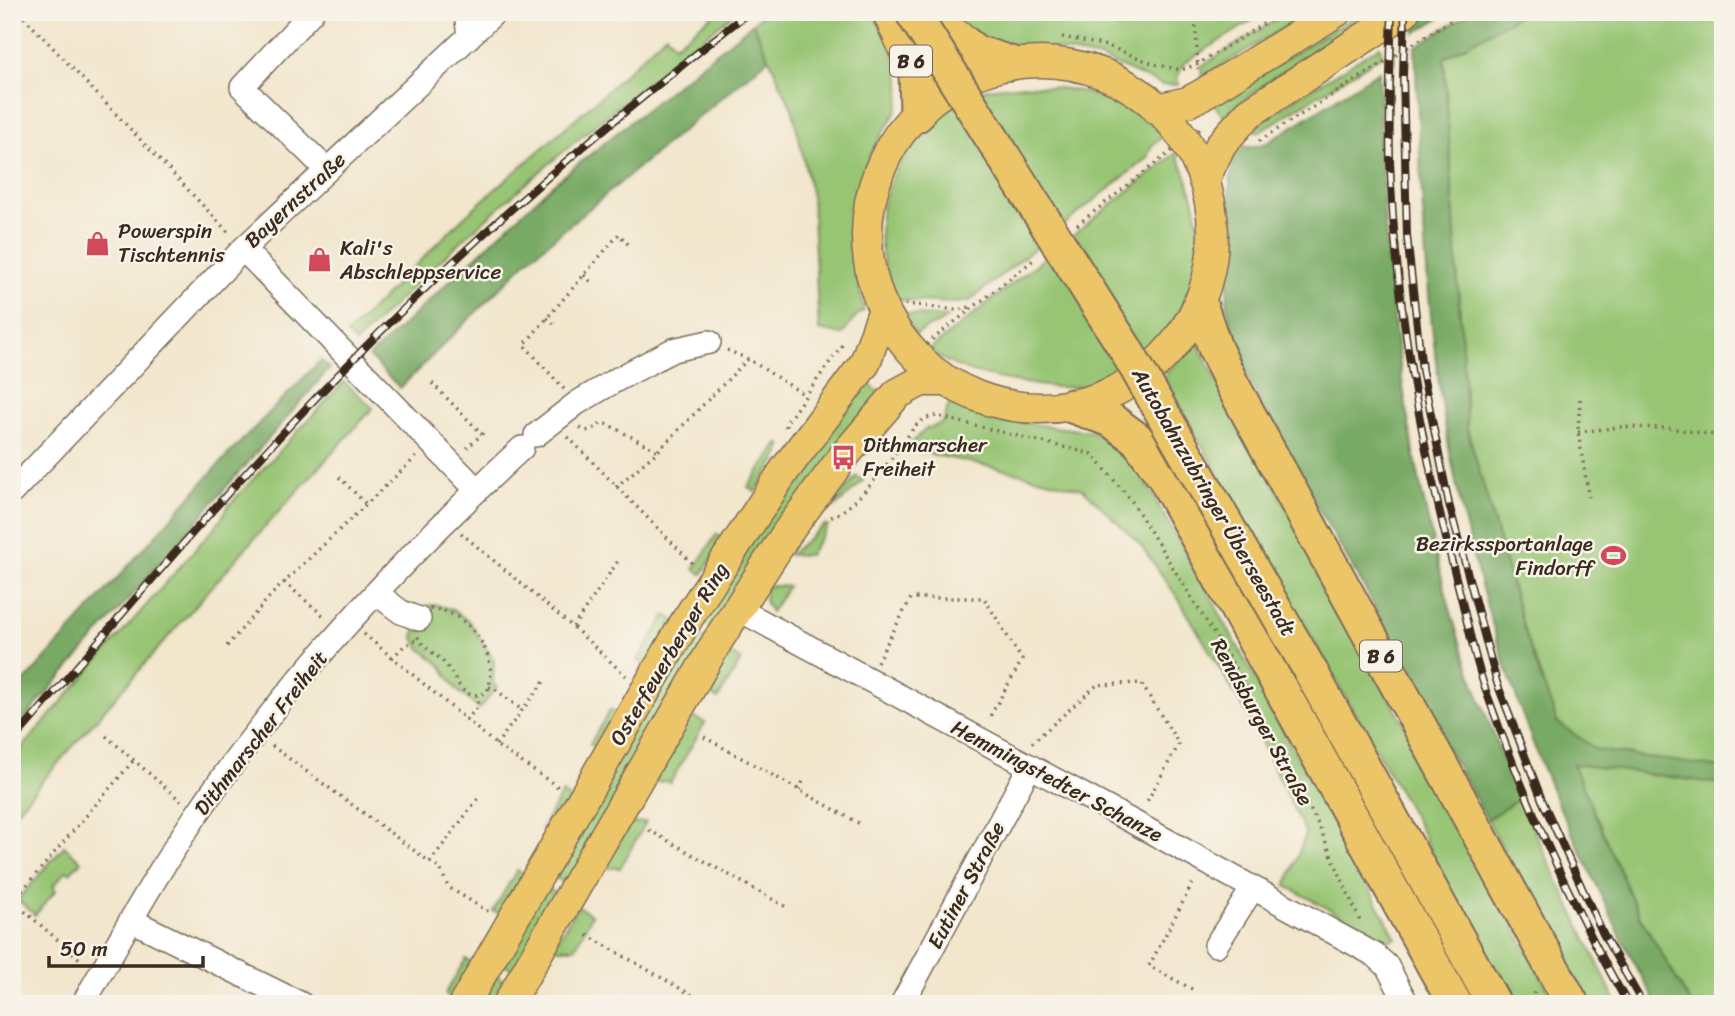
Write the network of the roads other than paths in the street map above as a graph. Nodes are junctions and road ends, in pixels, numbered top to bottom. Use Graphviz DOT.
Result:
graph roads {
  1 [pos="312,12"];
  2 [pos="466,12"];
  3 [pos="495,12"];
  4 [pos="889,12"];
  5 [pos="912,12"];
  6 [pos="933,12"];
  7 [pos="1336,12"];
  8 [pos="1404,12"];
  9 [pos="469,37"];
  10 [pos="1010,63"];
  11 [pos="1157,108"];
  12 [pos="917,115"];
  13 [pos="327,170"];
  14 [pos="1204,180"];
  15 [pos="243,248"];
  16 [pos="1200,304"];
  17 [pos="883,312"];
  18 [pos="709,342"];
  19 [pos="947,381"];
  20 [pos="1072,406"];
  21 [pos="477,490"];
  22 [pos="12,492"];
  23 [pos="376,593"];
  24 [pos="738,609"];
  25 [pos="419,629"];
  26 [pos="1022,762"];
  27 [pos="1253,888"];
  28 [pos="131,920"];
  29 [pos="1216,945"];
  30 [pos="486,965"];
  31 [pos="513,994"];
  32 [pos="83,1004"];
  33 [pos="301,1004"];
  34 [pos="464,1004"];
  35 [pos="902,1004"];
  36 [pos="1407,1004"];
  37 [pos="1455,1004"];
  38 [pos="1494,1004"];
  39 [pos="1572,1004"];
  1 -- 13 [label="street"];
  2 -- 9 [label="street"];
  3 -- 9 [label="street, Bayernstraße"];
  4 -- 12 [label="highway, B 6"];
  5 -- 38 [label="highway, Autobahnzubringer Überseestadt / B 6, bridge"];
  6 -- 10 [label="highway, B 6"];
  7 -- 11 [label="main road"];
  8 -- 14 [label="main road"];
  9 -- 13 [label="street, Bayernstraße"];
  10 -- 11 [label="main road"];
  10 -- 12 [label="main road"];
  11 -- 14 [label="main road"];
  12 -- 17 [label="main road"];
  13 -- 15 [label="street, Bayernstraße"];
  14 -- 16 [label="main road"];
  15 -- 21 [label="street"];
  15 -- 22 [label="street, Bayernstraße"];
  16 -- 20 [label="main road"];
  16 -- 39 [label="highway, B 6"];
  17 -- 19 [label="main road"];
  17 -- 30 [label="main road, Osterfeuerberger Ring"];
  18 -- 21 [label="street, Dithmarscher Freiheit"];
  19 -- 20 [label="main road"];
  19 -- 24 [label="main road, Osterfeuerberger Ring"];
  20 -- 37 [label="highway"];
  21 -- 23 [label="street, Dithmarscher Freiheit"];
  23 -- 25 [label="street"];
  23 -- 28 [label="street, Dithmarscher Freiheit"];
  24 -- 26 [label="street, Hemmingstedter Schanze"];
  24 -- 31 [label="main road, Osterfeuerberger Ring"];
  26 -- 27 [label="street, Hemmingstedter Schanze"];
  26 -- 35 [label="street, Eutiner Straße"];
  27 -- 29 [label="street"];
  27 -- 36 [label="street, Hemmingstedter Schanze"];
  28 -- 32 [label="street, Dithmarscher Freiheit"];
  28 -- 33 [label="street"];
  30 -- 31 [label="main road"];
  30 -- 34 [label="main road, Osterfeuerberger Ring"];
}
